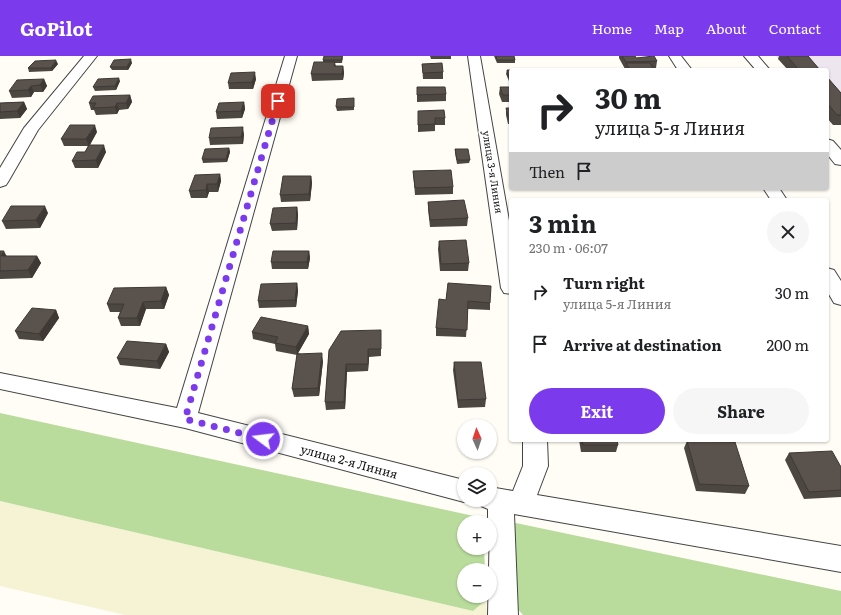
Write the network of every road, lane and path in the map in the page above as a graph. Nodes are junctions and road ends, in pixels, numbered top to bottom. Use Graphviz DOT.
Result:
graph roads {
  1 [pos="91,56"];
  2 [pos="291,56"];
  3 [pos="474,56"];
  4 [pos="675,56"];
  5 [pos="751,56"];
  6 [pos="684,68"];
  7 [pos="761,68"];
  8 [pos="829,146"];
  9 [pos="841,160"];
  10 [pos="0,182"];
  11 [pos="509,275"];
  12 [pos="829,277"];
  13 [pos="841,298"];
  14 [pos="0,381"];
  15 [pos="185,419"];
  16 [pos="535,442"];
  17 [pos="457,489"];
  18 [pos="504,501"];
  19 [pos="841,559"];
  20 [pos="503,615"];
  1 -- 10 [label="street"];
  2 -- 15 [label="street"];
  3 -- 11 [label="street, улица 3-я Линия"];
  4 -- 6 [label="street"];
  5 -- 7 [label="street"];
  8 -- 9 [label="street"];
  12 -- 13 [label="street"];
  14 -- 15 [label="street, улица 2-я Линия"];
  15 -- 17 [label="street, улица 2-я Линия"];
  16 -- 18 [label="street"];
  18 -- 19 [label="street"];
  18 -- 20 [label="street"];
}
